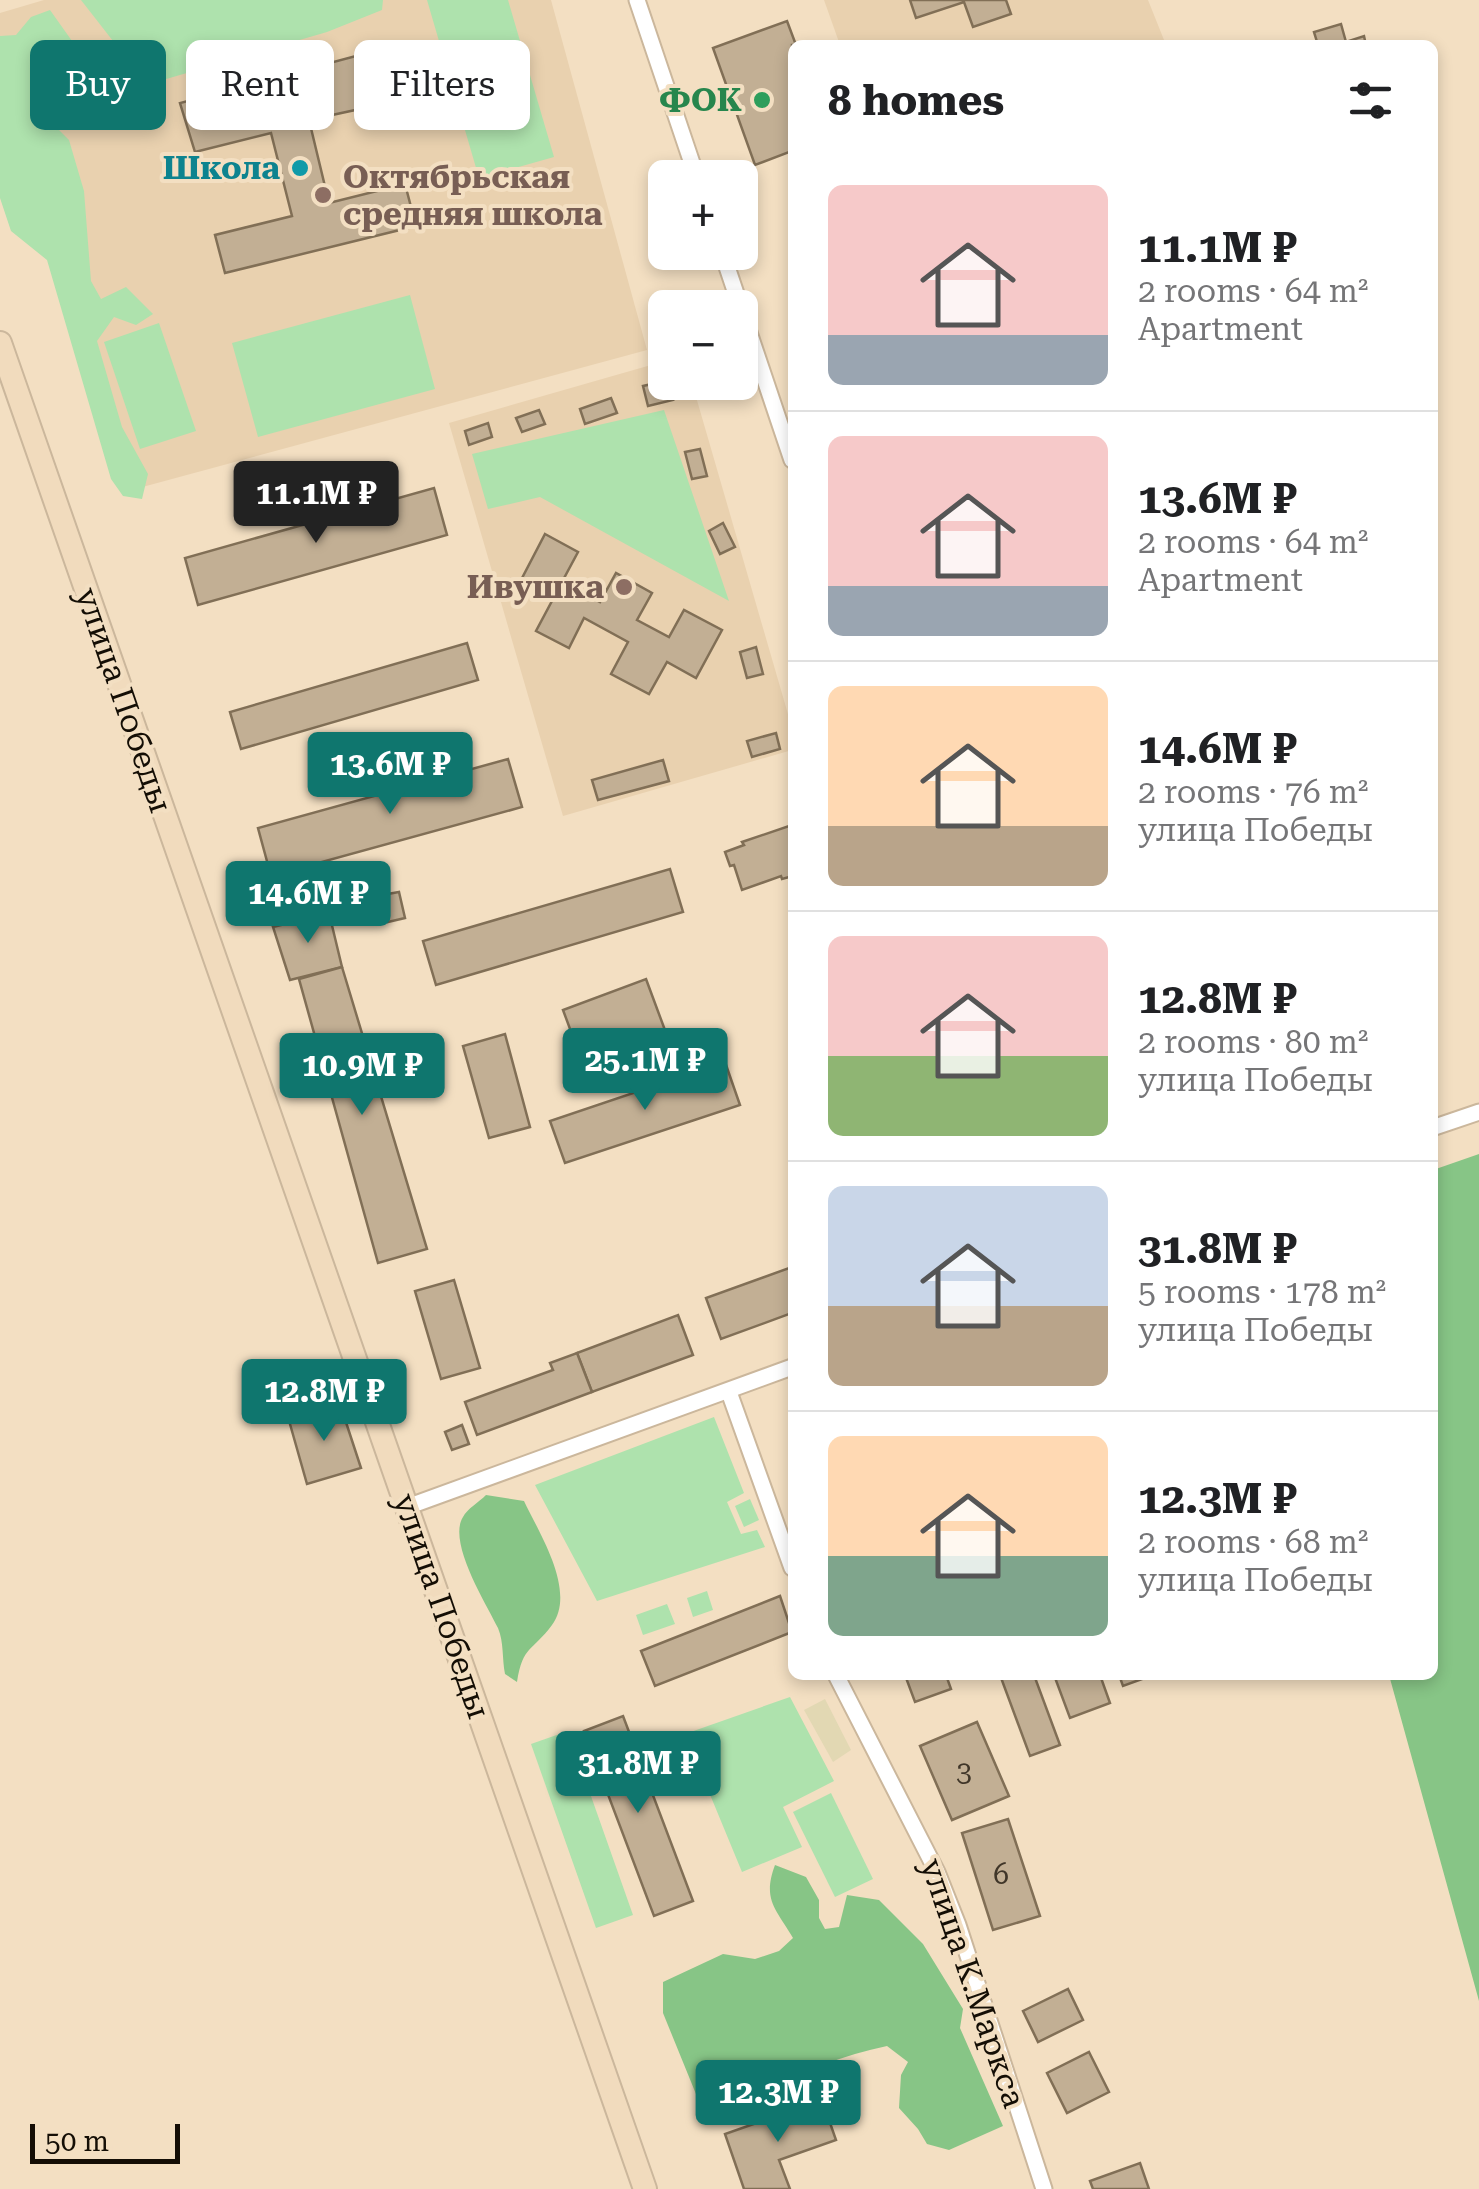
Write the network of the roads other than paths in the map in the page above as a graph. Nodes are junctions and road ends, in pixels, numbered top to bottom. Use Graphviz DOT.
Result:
graph roads {
  1 [pos="637,0"];
  2 [pos="691,160"];
  3 [pos="728,270"];
  4 [pos="0,342"];
  5 [pos="788,448"];
  6 [pos="1479,1112"];
  7 [pos="1438,1126"];
  8 [pos="788,1370"];
  9 [pos="729,1392"];
  10 [pos="407,1508"];
  11 [pos="788,1557"];
  12 [pos="839,1680"];
  13 [pos="645,2189"];
  14 [pos="1044,2189"];
  1 -- 2 [label="street"];
  3 -- 5 [label="street"];
  4 -- 10 [label="street, улица Победы"];
  6 -- 7 [label="street"];
  8 -- 9 [label="street"];
  9 -- 10 [label="street"];
  9 -- 11 [label="street"];
  10 -- 13 [label="street, улица Победы"];
  12 -- 14 [label="street, улица К.Маркса"];
}
